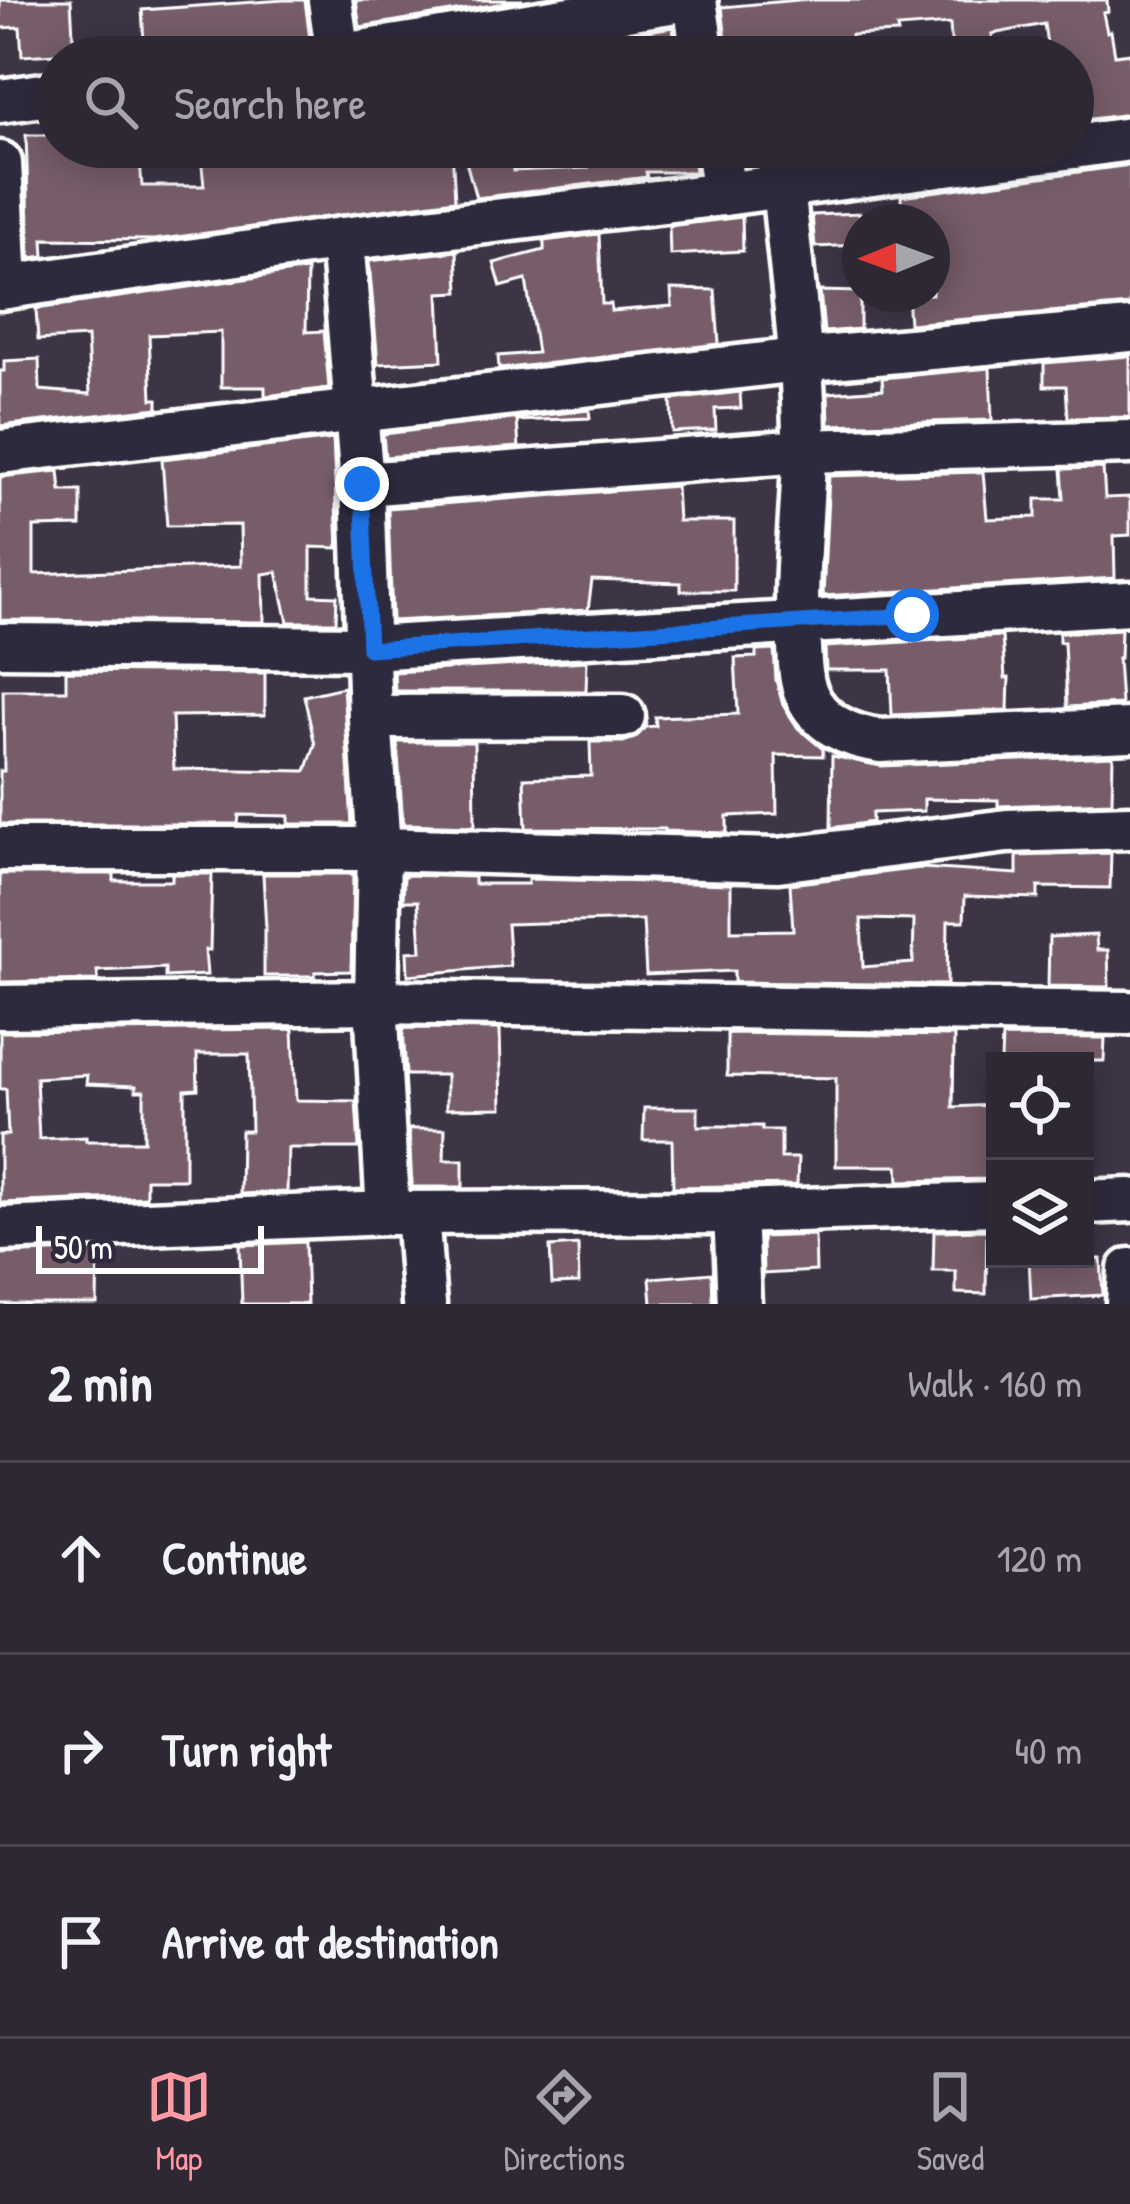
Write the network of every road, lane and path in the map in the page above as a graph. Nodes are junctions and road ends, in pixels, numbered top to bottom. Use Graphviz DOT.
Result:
graph roads {
  1 [pos="330,0"];
  2 [pos="682,0"];
  3 [pos="695,0"];
  4 [pos="333,36"];
  5 [pos="462,36"];
  6 [pos="701,36"];
  7 [pos="36,96"];
  8 [pos="0,101"];
  9 [pos="1130,140"];
  10 [pos="1094,144"];
  11 [pos="0,163"];
  12 [pos="720,168"];
  13 [pos="913,168"];
  14 [pos="783,185"];
  15 [pos="724,194"];
  16 [pos="342,239"];
  17 [pos="3,287"];
  18 [pos="1130,330"];
  19 [pos="799,360"];
  20 [pos="356,412"];
  21 [pos="1130,442"];
  22 [pos="804,451"];
  23 [pos="0,452"];
  24 [pos="362,484"];
  25 [pos="1130,603"];
  26 [pos="796,623"];
  27 [pos="0,645"];
  28 [pos="369,649"];
  29 [pos="623,716"];
  30 [pos="370,717"];
  31 [pos="1130,730"];
  32 [pos="1130,827"];
  33 [pos="0,849"];
  34 [pos="379,849"];
  35 [pos="1130,995"];
  36 [pos="376,1002"];
  37 [pos="0,1007"];
  38 [pos="1129,1013"];
  39 [pos="1130,1043"];
  40 [pos="1130,1200"];
  41 [pos="1094,1202"];
  42 [pos="986,1204"];
  43 [pos="735,1212"];
  44 [pos="403,1213"];
  45 [pos="0,1229"];
  46 [pos="1130,1270"];
  47 [pos="424,1304"];
  48 [pos="739,1304"];
  49 [pos="1128,1304"];
  1 -- 4 [label="street"];
  2 -- 5 [label="street"];
  3 -- 6 [label="street"];
  7 -- 8 [label="street"];
  9 -- 10 [label="street"];
  11 -- 17 [label="street"];
  12 -- 15 [label="street"];
  13 -- 14 [label="street"];
  14 -- 15 [label="street"];
  14 -- 19 [label="street"];
  15 -- 16 [label="street"];
  16 -- 17 [label="street"];
  16 -- 20 [label="street"];
  18 -- 19 [label="street"];
  19 -- 20 [label="street"];
  19 -- 22 [label="street"];
  20 -- 23 [label="street"];
  20 -- 24 [label="street"];
  21 -- 22 [label="street"];
  22 -- 24 [label="street"];
  22 -- 26 [label="street"];
  24 -- 28 [label="street"];
  25 -- 26 [label="street"];
  26 -- 28 [label="street"];
  26 -- 31 [label="street"];
  27 -- 28 [label="street"];
  28 -- 30 [label="street"];
  29 -- 30 [label="street"];
  30 -- 34 [label="street"];
  32 -- 34 [label="street"];
  33 -- 34 [label="street"];
  34 -- 36 [label="street"];
  35 -- 38 [label="street"];
  36 -- 37 [label="street"];
  36 -- 38 [label="street"];
  36 -- 44 [label="street"];
  38 -- 39 [label="street"];
  40 -- 41 [label="street"];
  42 -- 43 [label="street"];
  43 -- 44 [label="street"];
  43 -- 48 [label="street"];
  44 -- 45 [label="street"];
  44 -- 47 [label="street"];
  46 -- 49 [label="street"];
}
